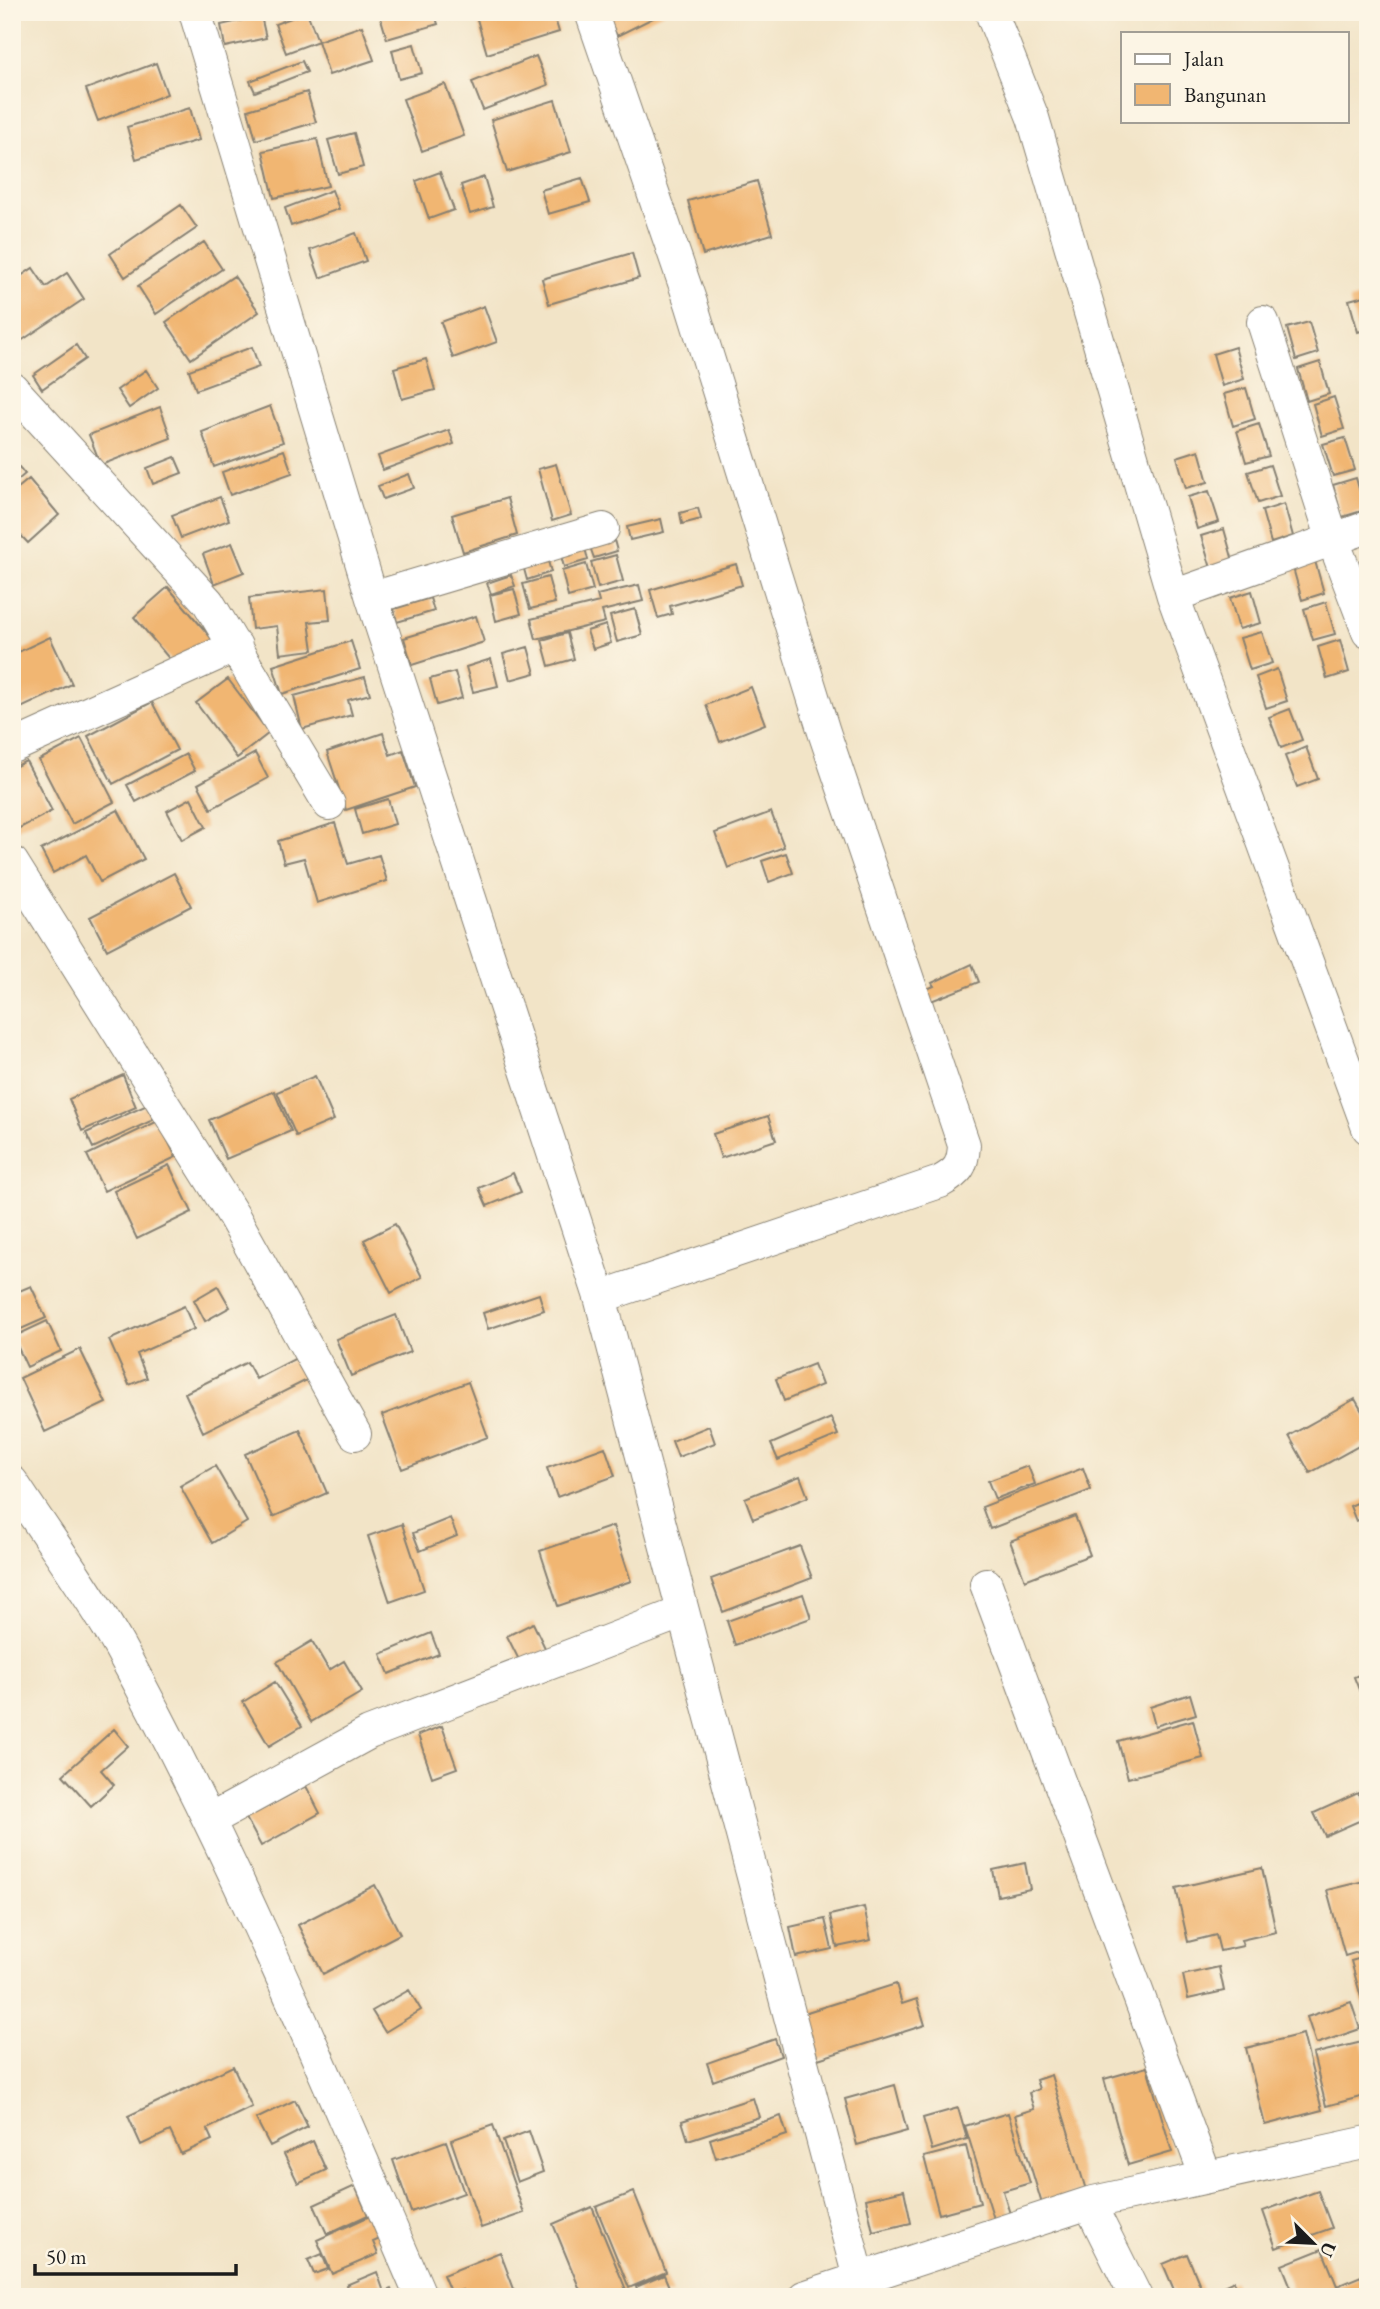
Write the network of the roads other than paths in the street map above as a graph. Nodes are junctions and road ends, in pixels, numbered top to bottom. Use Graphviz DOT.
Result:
graph roads {
  1 [pos="195,12"];
  2 [pos="591,12"];
  3 [pos="991,12"];
  4 [pos="1263,322"];
  5 [pos="12,388"];
  6 [pos="1368,527"];
  7 [pos="603,529"];
  8 [pos="1333,540"];
  9 [pos="1173,596"];
  10 [pos="372,598"];
  11 [pos="1368,632"];
  12 [pos="236,646"];
  13 [pos="12,747"];
  14 [pos="329,804"];
  15 [pos="12,862"];
  16 [pos="1368,1128"];
  17 [pos="600,1297"];
  18 [pos="355,1434"];
  19 [pos="12,1482"];
  20 [pos="986,1584"];
  21 [pos="683,1612"];
  22 [pos="210,1820"];
  23 [pos="1368,2142"];
  24 [pos="1206,2177"];
  25 [pos="1089,2203"];
  26 [pos="859,2278"];
  27 [pos="806,2296"];
  28 [pos="421,2297"];
  29 [pos="1136,2297"];
  1 -- 10 [label="street"];
  2 -- 17 [label="street"];
  3 -- 9 [label="street"];
  4 -- 8 [label="street"];
  5 -- 12 [label="street"];
  6 -- 8 [label="street"];
  7 -- 10 [label="street"];
  8 -- 9 [label="street"];
  8 -- 11 [label="street"];
  9 -- 16 [label="street"];
  10 -- 17 [label="street"];
  12 -- 13 [label="street"];
  12 -- 14 [label="street"];
  15 -- 18 [label="street"];
  17 -- 21 [label="street"];
  19 -- 22 [label="street"];
  20 -- 24 [label="street"];
  21 -- 22 [label="street"];
  21 -- 26 [label="street"];
  22 -- 28 [label="street"];
  23 -- 24 [label="street"];
  24 -- 25 [label="street"];
  25 -- 26 [label="street"];
  25 -- 29 [label="street"];
  26 -- 27 [label="street"];
}
